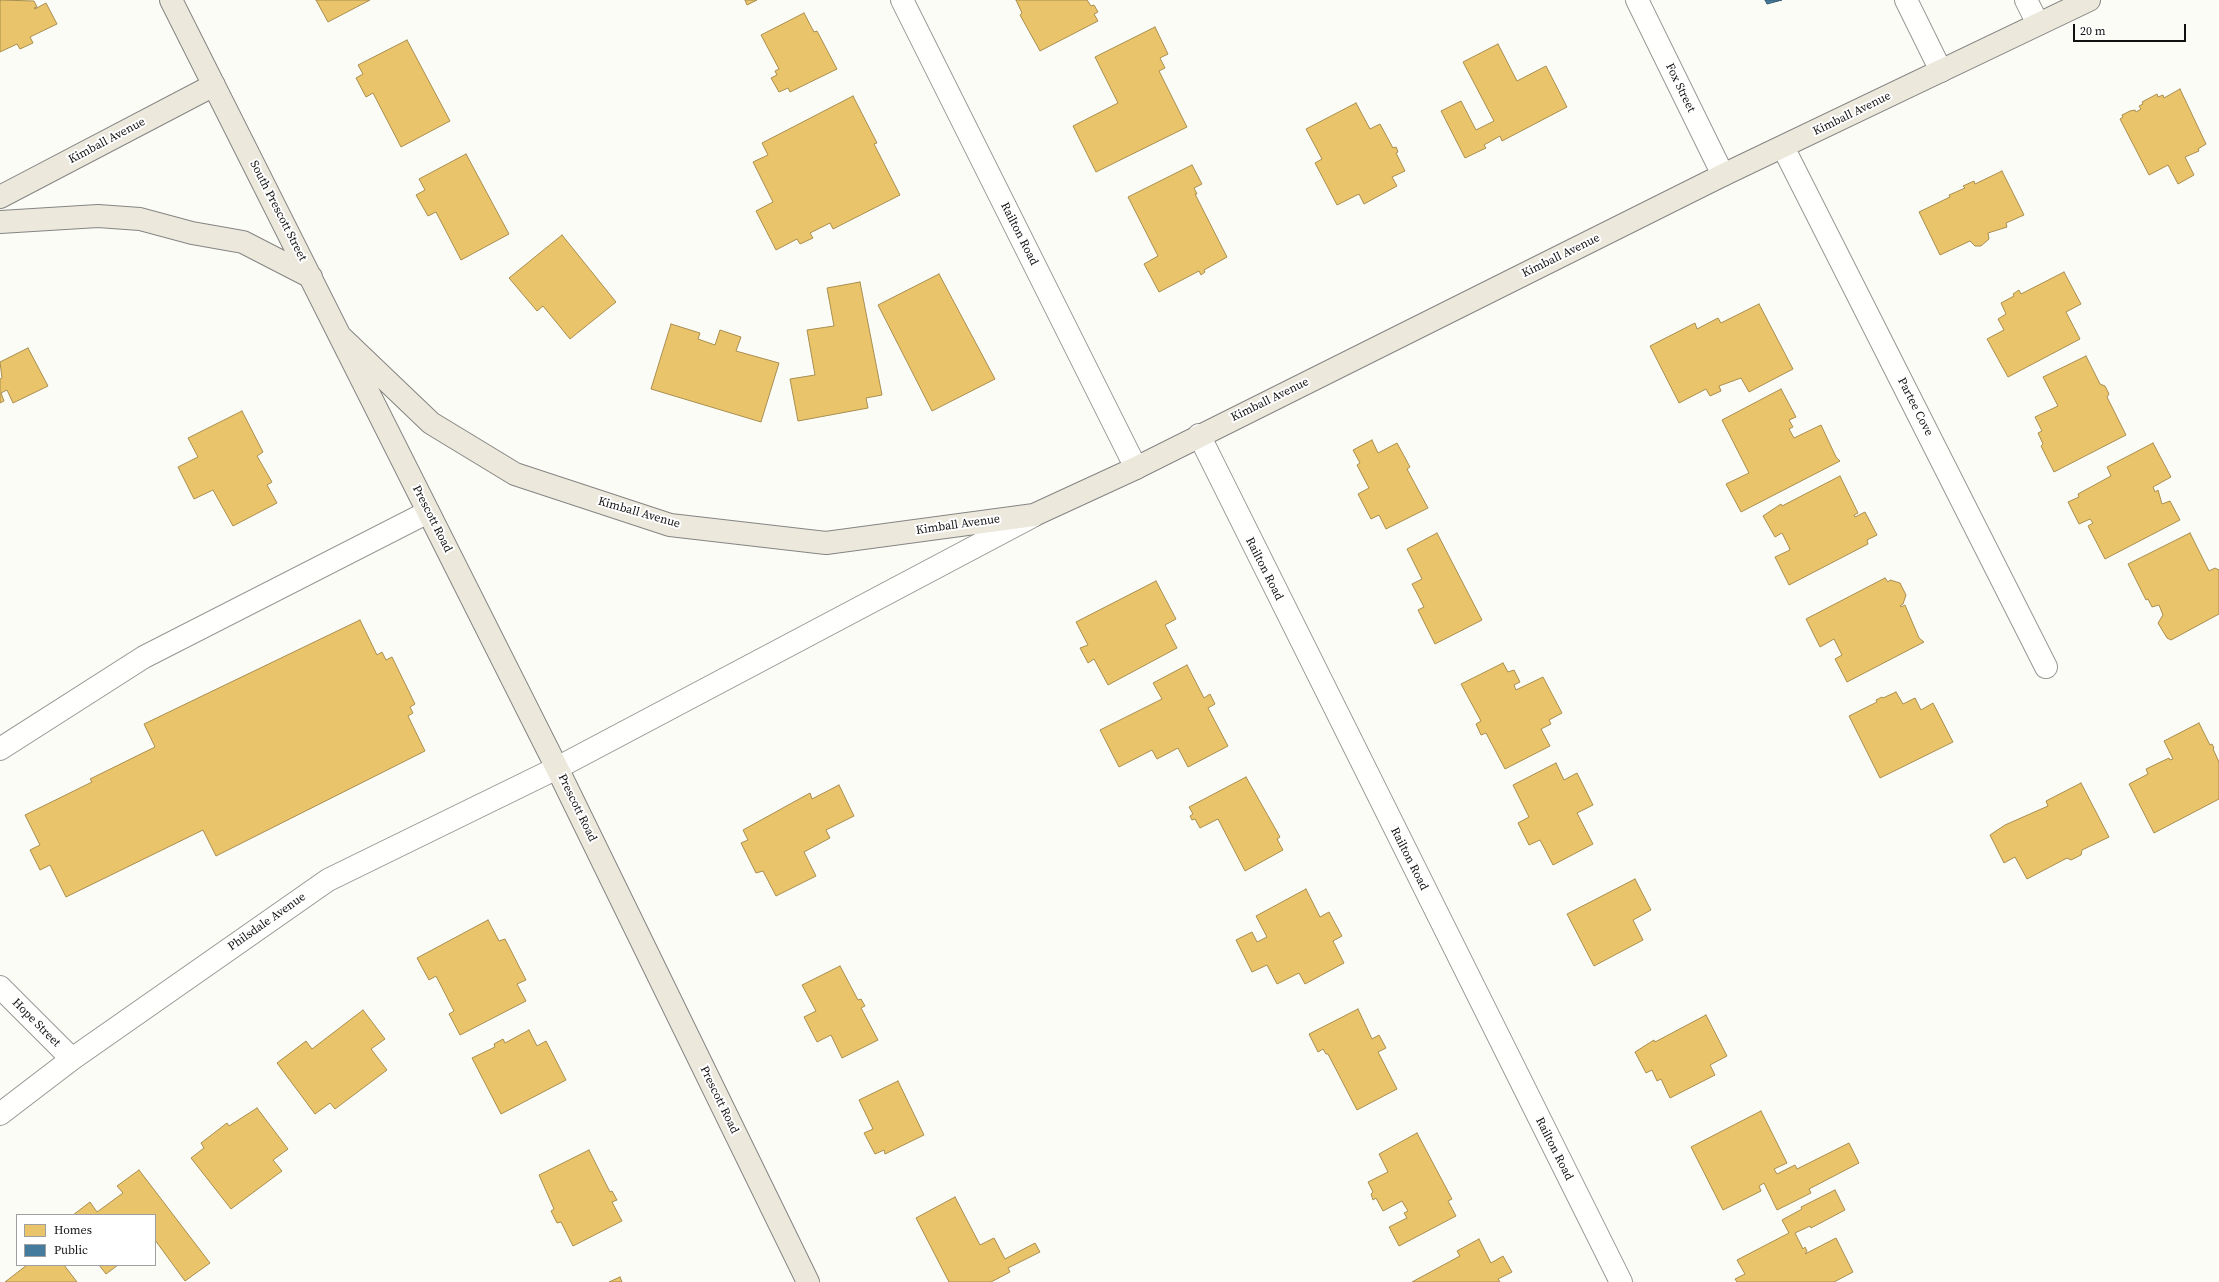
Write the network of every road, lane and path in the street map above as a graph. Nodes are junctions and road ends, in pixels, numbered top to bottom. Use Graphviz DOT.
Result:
graph roads {
  1 [pos="170,0"];
  2 [pos="902,0"];
  3 [pos="1637,0"];
  4 [pos="1906,0"];
  5 [pos="2026,0"];
  6 [pos="2088,0"];
  7 [pos="2038,24"];
  8 [pos="1940,71"];
  9 [pos="214,85"];
  10 [pos="1783,147"];
  11 [pos="1723,175"];
  12 [pos="0,197"];
  13 [pos="0,222"];
  14 [pos="311,277"];
  15 [pos="341,337"];
  16 [pos="1199,435"];
  17 [pos="1136,468"];
  18 [pos="428,512"];
  19 [pos="1034,515"];
  20 [pos="2046,667"];
  21 [pos="0,749"];
  22 [pos="557,768"];
  23 [pos="0,987"];
  24 [pos="72,1059"];
  25 [pos="0,1114"];
  26 [pos="808,1282"];
  27 [pos="1621,1282"];
  1 -- 9 [label="main road"];
  2 -- 17 [label="street, Railton Road"];
  3 -- 11 [label="street, Fox Street"];
  4 -- 8 [label="street"];
  5 -- 7 [label="street"];
  6 -- 7 [label="main road, Kimball Avenue"];
  7 -- 8 [label="main road, Kimball Avenue"];
  8 -- 10 [label="main road, Kimball Avenue"];
  9 -- 12 [label="main road, Kimball Avenue"];
  9 -- 14 [label="main road, South Prescott Street"];
  10 -- 11 [label="main road, Kimball Avenue"];
  10 -- 20 [label="street, Partee Cove"];
  11 -- 16 [label="main road, Kimball Avenue"];
  13 -- 14 [label="main road"];
  14 -- 15 [label="main road, South Prescott Street"];
  15 -- 18 [label="main road, Prescott Road"];
  15 -- 19 [label="main road, Kimball Avenue"];
  16 -- 17 [label="main road, Kimball Avenue"];
  16 -- 27 [label="street, Railton Road"];
  17 -- 19 [label="main road, Kimball Avenue"];
  18 -- 21 [label="street"];
  18 -- 22 [label="main road, Prescott Road"];
  19 -- 22 [label="street, Kimball Avenue"];
  22 -- 24 [label="street, Philsdale Avenue"];
  22 -- 26 [label="main road, Prescott Road"];
  23 -- 24 [label="street, Hope Street"];
  24 -- 25 [label="street, Philsdale Avenue"];
}
